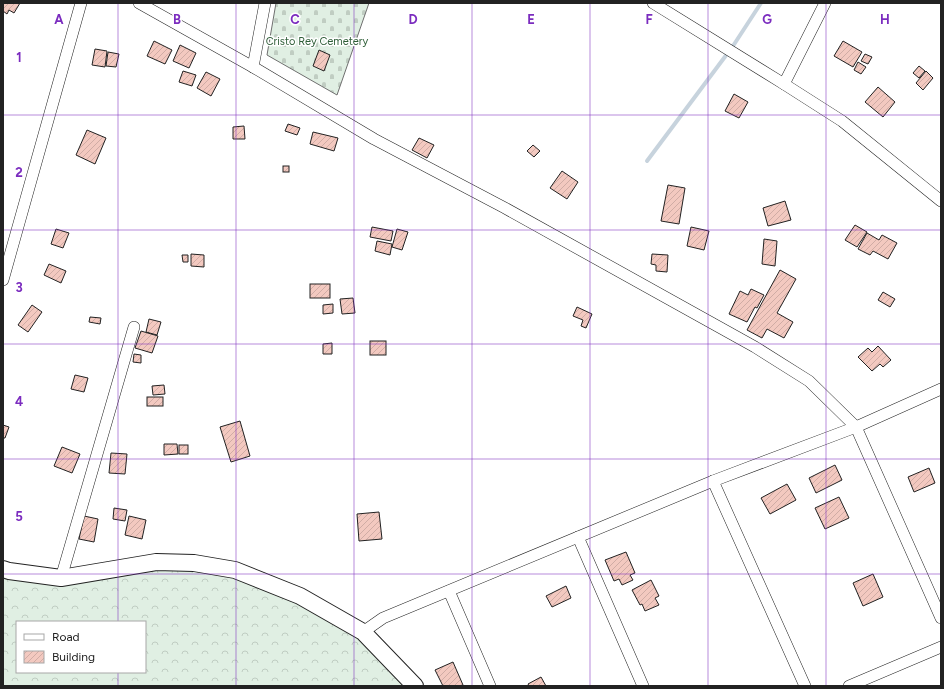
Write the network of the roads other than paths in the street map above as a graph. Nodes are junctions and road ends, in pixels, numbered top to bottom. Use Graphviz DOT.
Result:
graph roads {
  1 [pos="81,3"];
  2 [pos="139,3"];
  3 [pos="265,3"];
  4 [pos="653,3"];
  5 [pos="825,3"];
  6 [pos="253,67"];
  7 [pos="784,84"];
  8 [pos="941,201"];
  9 [pos="3,280"];
  10 [pos="134,327"];
  11 [pos="941,389"];
  12 [pos="856,427"];
  13 [pos="713,481"];
  14 [pos="578,537"];
  15 [pos="3,569"];
  16 [pos="61,578"];
  17 [pos="449,591"];
  18 [pos="941,618"];
  19 [pos="363,632"];
  20 [pos="941,647"];
  21 [pos="415,686"];
  22 [pos="490,686"];
  23 [pos="643,686"];
  24 [pos="805,686"];
  25 [pos="848,686"];
  1 -- 9 [label="street"];
  2 -- 6 [label="street"];
  3 -- 6 [label="street"];
  4 -- 7 [label="street"];
  5 -- 7 [label="street"];
  6 -- 12 [label="street"];
  7 -- 8 [label="street"];
  10 -- 16 [label="street"];
  11 -- 12 [label="street"];
  12 -- 13 [label="street"];
  12 -- 18 [label="street"];
  13 -- 14 [label="street"];
  13 -- 24 [label="street"];
  14 -- 17 [label="street"];
  14 -- 23 [label="street"];
  15 -- 16 [label="main road"];
  16 -- 19 [label="main road"];
  17 -- 19 [label="street"];
  17 -- 22 [label="street"];
  19 -- 21 [label="main road"];
  20 -- 25 [label="street"];
}
